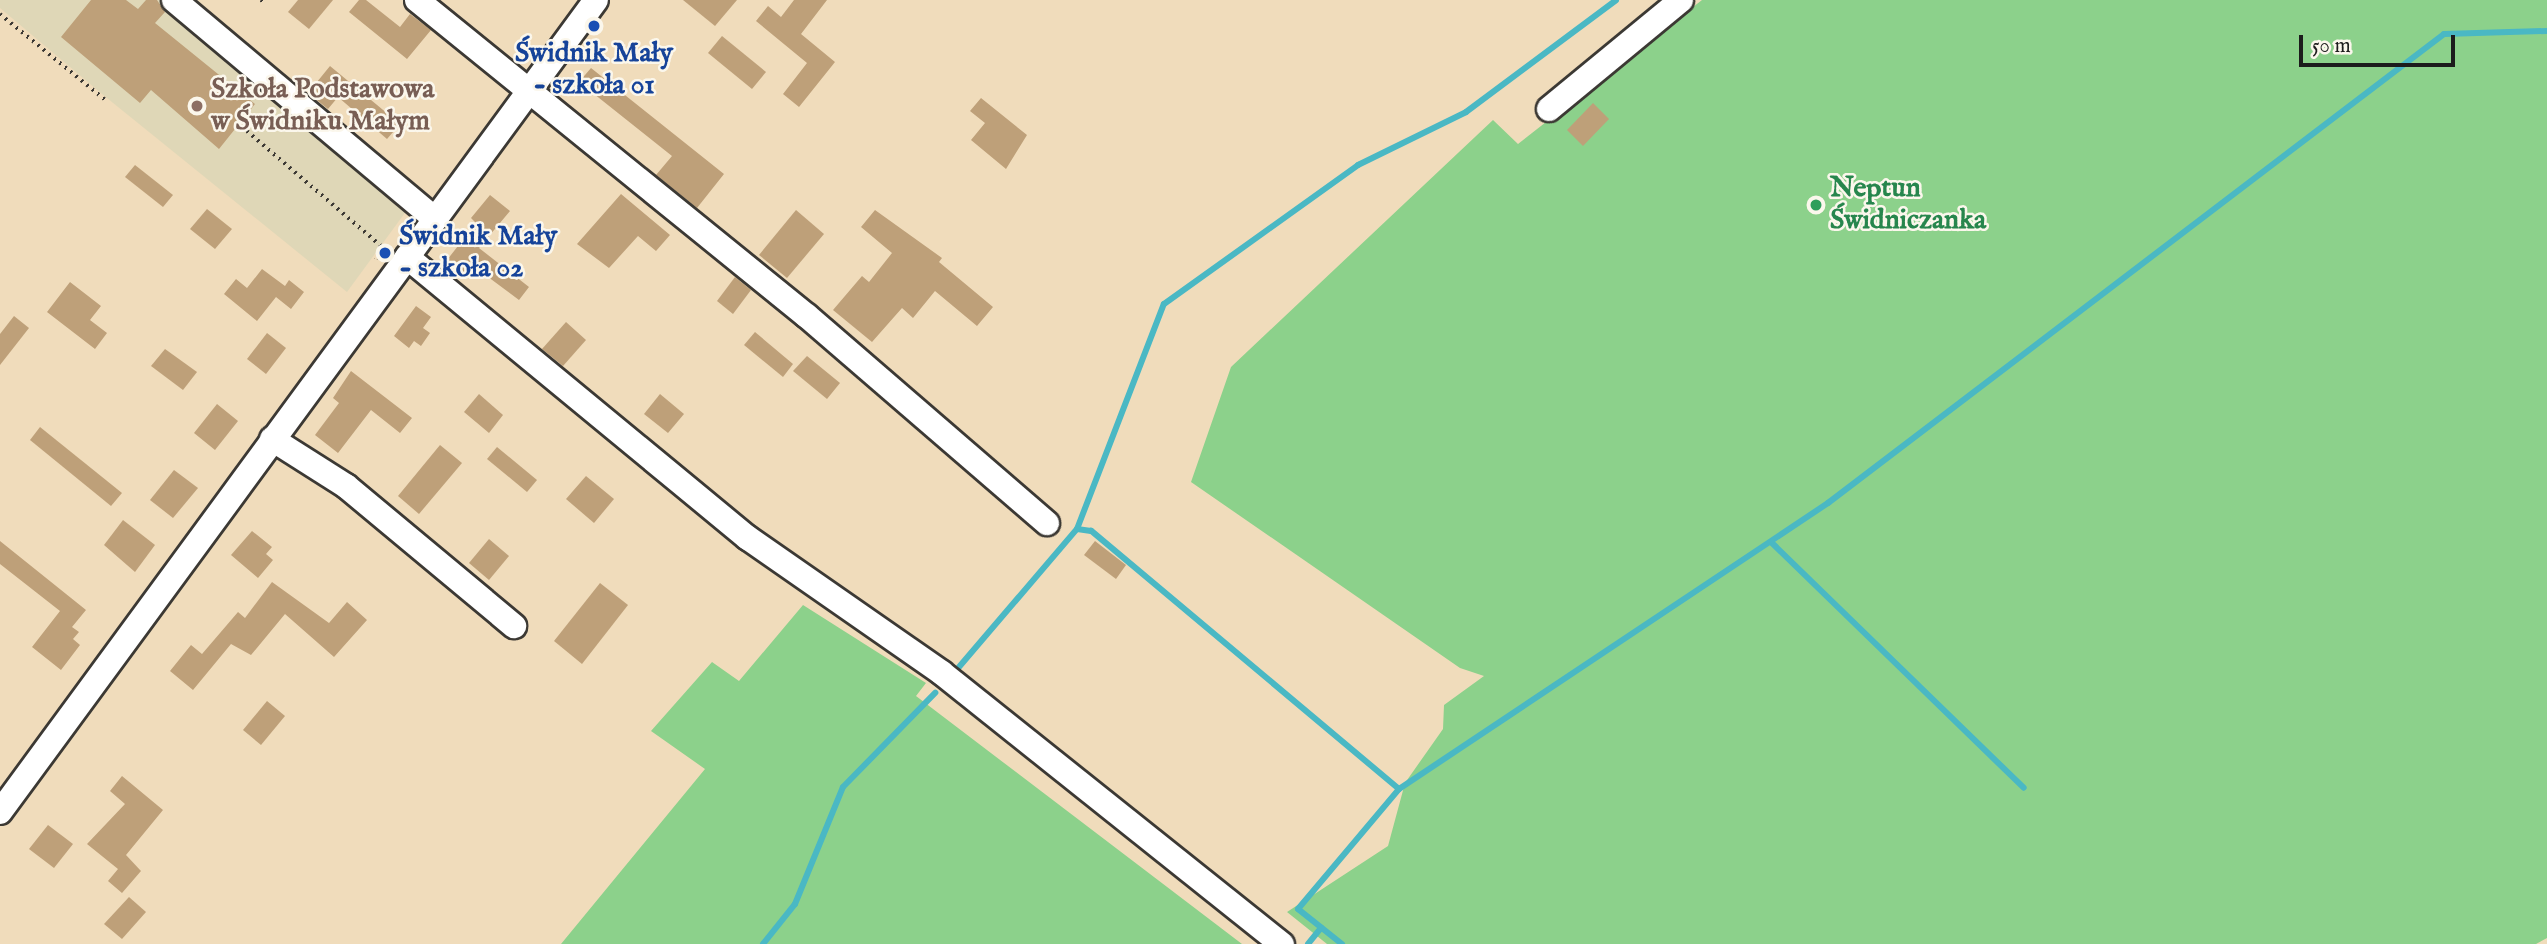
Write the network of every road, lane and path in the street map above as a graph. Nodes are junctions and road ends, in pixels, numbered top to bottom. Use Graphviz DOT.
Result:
graph roads {
  1 [pos="174,0"];
  2 [pos="417,0"];
  3 [pos="596,0"];
  4 [pos="1681,0"];
  5 [pos="0,14"];
  6 [pos="528,93"];
  7 [pos="108,102"];
  8 [pos="1549,109"];
  9 [pos="247,131"];
  10 [pos="435,219"];
  11 [pos="407,257"];
  12 [pos="371,272"];
  13 [pos="272,439"];
  14 [pos="1048,523"];
  15 [pos="514,626"];
  16 [pos="0,813"];
  17 [pos="1282,944"];
  1 -- 10 [label="street"];
  2 -- 6 [label="street"];
  3 -- 6 [label="street"];
  4 -- 8 [label="street"];
  5 -- 7 [label="path"];
  6 -- 10 [label="street"];
  6 -- 14 [label="street"];
  9 -- 12 [label="path"];
  10 -- 11 [label="street"];
  11 -- 13 [label="street"];
  11 -- 17 [label="street"];
  13 -- 15 [label="street"];
  13 -- 16 [label="street"];
}
